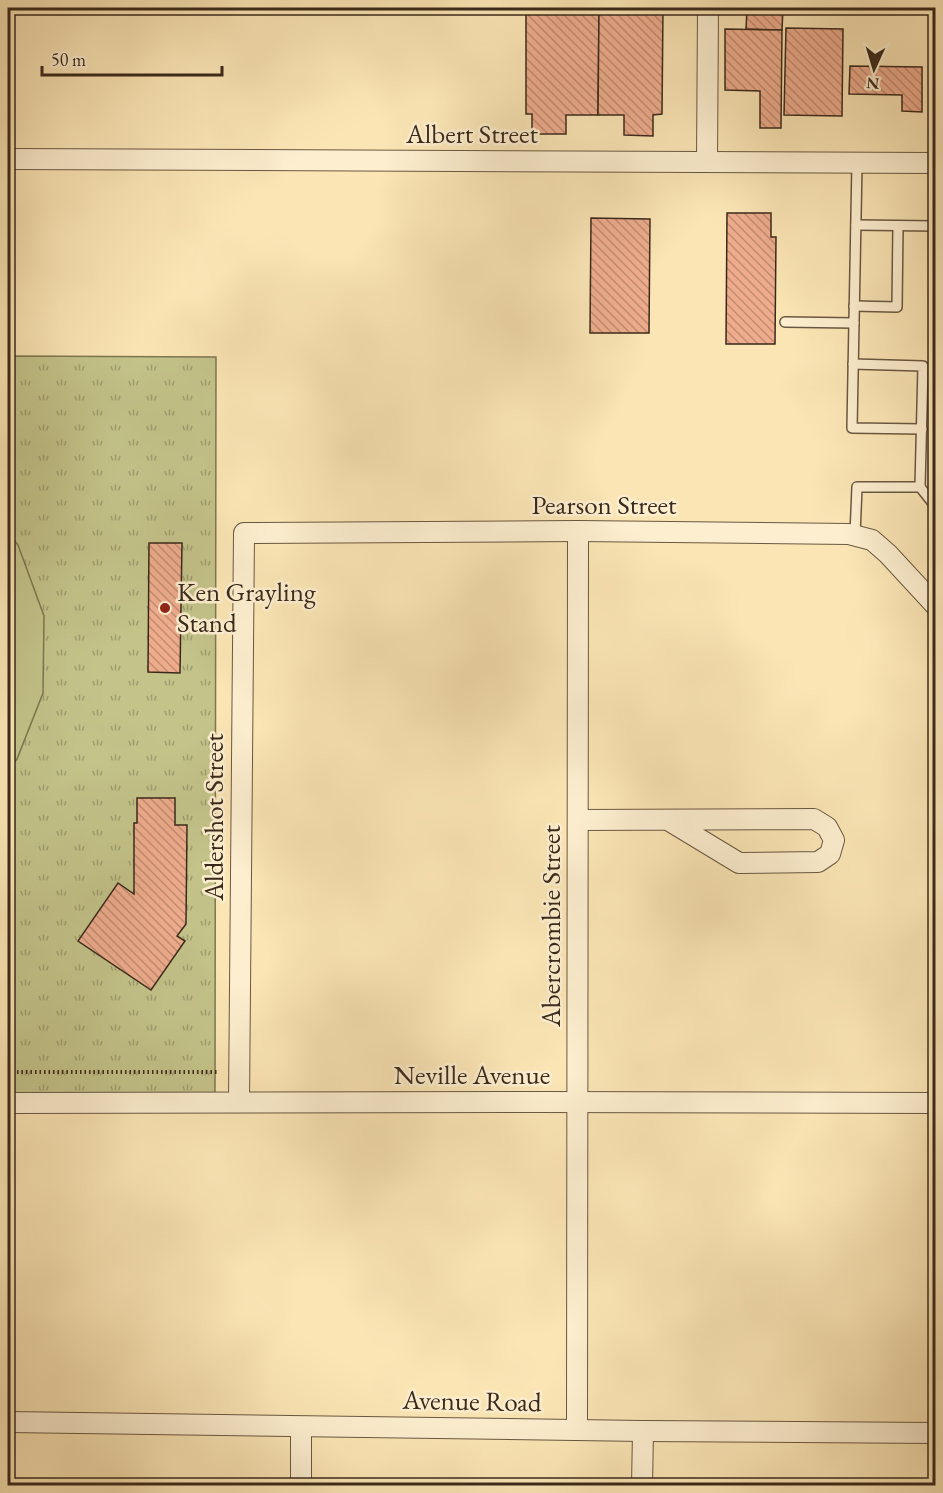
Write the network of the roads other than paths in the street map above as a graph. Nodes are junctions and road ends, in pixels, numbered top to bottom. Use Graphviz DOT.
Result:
graph roads {
  1 [pos="708,8"];
  2 [pos="8,159"];
  3 [pos="707,162"];
  4 [pos="857,163"];
  5 [pos="936,164"];
  6 [pos="856,225"];
  7 [pos="898,226"];
  8 [pos="936,226"];
  9 [pos="854,306"];
  10 [pos="785,322"];
  11 [pos="854,323"];
  12 [pos="853,364"];
  13 [pos="922,429"];
  14 [pos="920,487"];
  15 [pos="936,507"];
  16 [pos="578,531"];
  17 [pos="244,533"];
  18 [pos="855,535"];
  19 [pos="936,606"];
  20 [pos="578,820"];
  21 [pos="668,820"];
  22 [pos="239,1102"];
  23 [pos="577,1102"];
  24 [pos="8,1103"];
  25 [pos="936,1103"];
  26 [pos="8,1422"];
  27 [pos="301,1427"];
  28 [pos="577,1430"];
  29 [pos="643,1431"];
  30 [pos="936,1433"];
  31 [pos="302,1485"];
  32 [pos="642,1485"];
  1 -- 3 [label="street"];
  2 -- 3 [label="street, Albert Street"];
  3 -- 4 [label="street, Albert Street"];
  4 -- 5 [label="street, Albert Street"];
  4 -- 6 [label="lane"];
  6 -- 7 [label="lane"];
  6 -- 9 [label="lane"];
  7 -- 8 [label="lane"];
  7 -- 9 [label="lane"];
  9 -- 11 [label="lane"];
  10 -- 11 [label="lane"];
  11 -- 12 [label="lane"];
  12 -- 13 [label="lane"];
  12 -- 13 [label="lane"];
  13 -- 14 [label="lane"];
  14 -- 15 [label="lane"];
  14 -- 18 [label="lane"];
  16 -- 17 [label="street, Pearson Street"];
  16 -- 18 [label="street, Pearson Street"];
  16 -- 20 [label="street, Abercrombie Street"];
  17 -- 22 [label="street, Aldershot Street"];
  18 -- 19 [label="street, Pearson Street"];
  20 -- 21 [label="street"];
  20 -- 23 [label="street, Abercrombie Street"];
  21 -- 21 [label="street"];
  22 -- 23 [label="street, Neville Avenue"];
  22 -- 24 [label="street, Neville Avenue"];
  23 -- 25 [label="street, Neville Avenue"];
  23 -- 28 [label="street, Abercrombie Street"];
  26 -- 27 [label="street, Avenue Road"];
  27 -- 28 [label="street, Avenue Road"];
  27 -- 31 [label="street"];
  28 -- 29 [label="street, Avenue Road"];
  29 -- 30 [label="street, Avenue Road"];
  29 -- 32 [label="street"];
}
